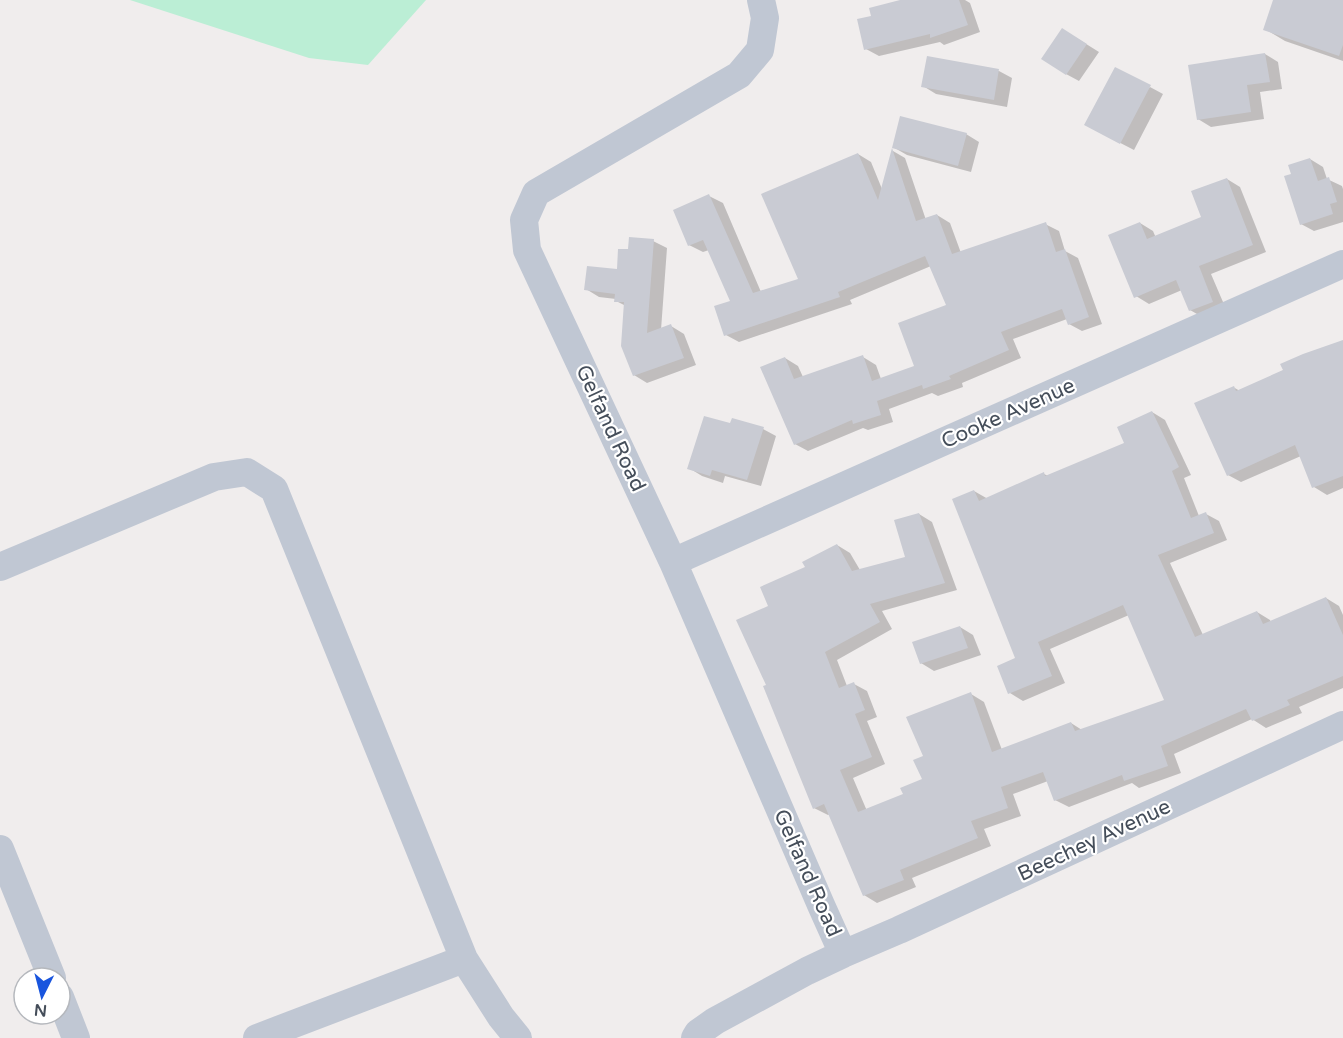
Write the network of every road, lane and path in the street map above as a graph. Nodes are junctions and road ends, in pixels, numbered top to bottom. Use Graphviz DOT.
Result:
graph roads {
  1 [pos="761,0"];
  2 [pos="1343,264"];
  3 [pos="673,562"];
  4 [pos="0,567"];
  5 [pos="1343,725"];
  6 [pos="0,849"];
  7 [pos="843,954"];
  8 [pos="464,959"];
  9 [pos="47,966"];
  10 [pos="257,1038"];
  11 [pos="518,1038"];
  12 [pos="695,1038"];
  1 -- 3 [label="street, Gelfand Road"];
  2 -- 3 [label="street, Cooke Avenue"];
  3 -- 7 [label="street, Gelfand Road"];
  4 -- 8 [label="street"];
  5 -- 7 [label="street, Beechey Avenue"];
  6 -- 9 [label="street"];
  7 -- 12 [label="street, Beechey Avenue"];
  8 -- 10 [label="street"];
  8 -- 11 [label="street"];
}
